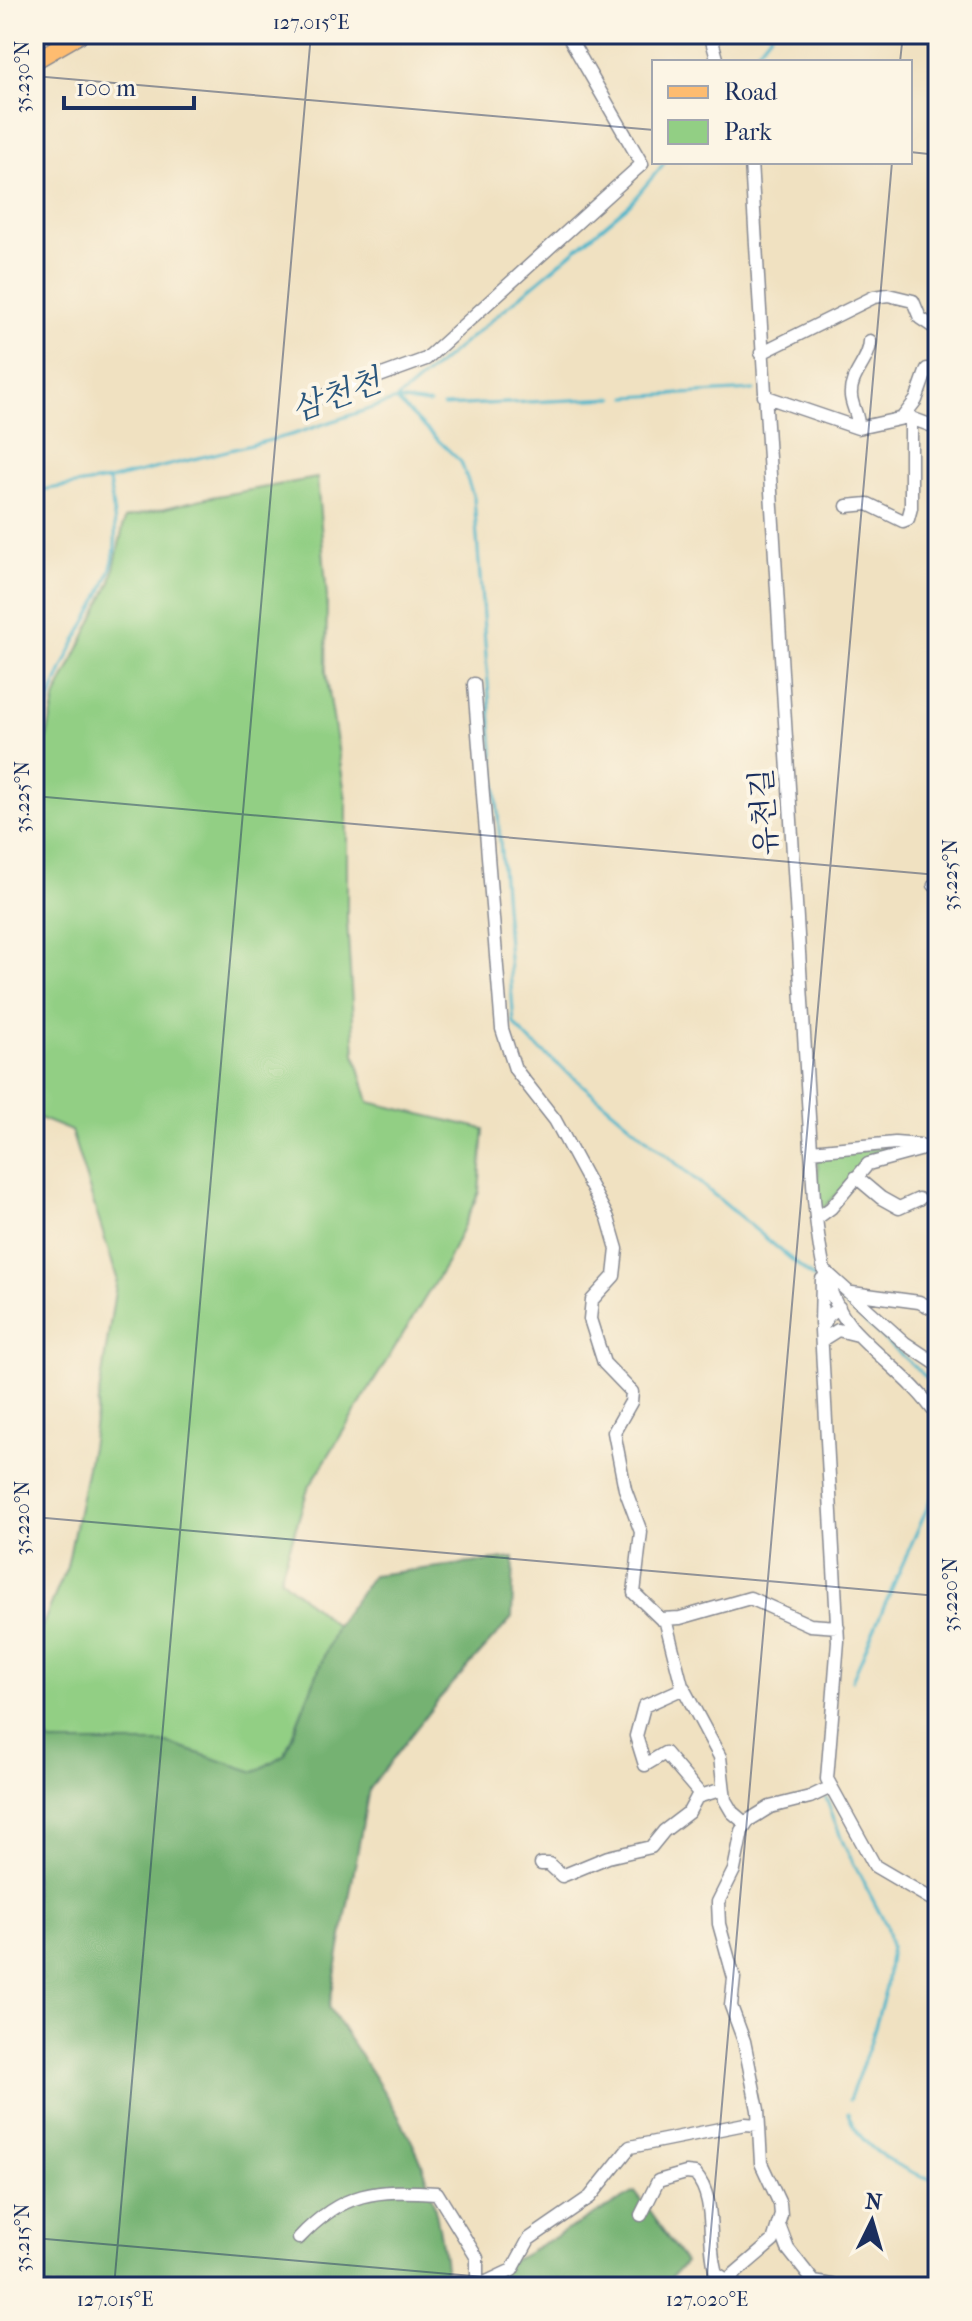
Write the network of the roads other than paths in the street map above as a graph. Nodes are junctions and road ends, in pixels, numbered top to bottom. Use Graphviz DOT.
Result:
graph roads {
  1 [pos="81,34"];
  2 [pos="567,34"];
  3 [pos="710,34"];
  4 [pos="717,60"];
  5 [pos="34,61"];
  6 [pos="751,164"];
  7 [pos="938,330"];
  8 [pos="870,341"];
  9 [pos="761,353"];
  10 [pos="927,369"];
  11 [pos="764,396"];
  12 [pos="319,398"];
  13 [pos="907,417"];
  14 [pos="858,428"];
  15 [pos="938,428"];
  16 [pos="847,506"];
  17 [pos="474,684"];
  18 [pos="934,1146"];
  19 [pos="811,1151"];
  20 [pos="856,1177"];
  21 [pos="919,1199"];
  22 [pos="816,1219"];
  23 [pos="823,1269"];
  24 [pos="849,1292"];
  25 [pos="839,1307"];
  26 [pos="938,1311"];
  27 [pos="822,1335"];
  28 [pos="861,1336"];
  29 [pos="938,1365"];
  30 [pos="938,1417"];
  31 [pos="665,1619"];
  32 [pos="838,1627"];
  33 [pos="684,1688"];
  34 [pos="831,1787"];
  35 [pos="723,1789"];
  36 [pos="700,1794"];
  37 [pos="746,1824"];
  38 [pos="541,1864"];
  39 [pos="938,1903"];
  40 [pos="758,2125"];
  41 [pos="641,2215"];
  42 [pos="779,2225"];
  43 [pos="299,2238"];
  44 [pos="723,2284"];
  45 [pos="477,2286"];
  46 [pos="843,2287"];
  1 -- 5 [label="main road"];
  2 -- 12 [label="street"];
  3 -- 4 [label="street"];
  6 -- 9 [label="street, 유천길"];
  7 -- 9 [label="street"];
  8 -- 14 [label="street"];
  9 -- 11 [label="street, 유천길"];
  10 -- 13 [label="street"];
  11 -- 14 [label="street"];
  11 -- 19 [label="street, 유천길"];
  13 -- 14 [label="street"];
  13 -- 15 [label="street"];
  13 -- 16 [label="street"];
  17 -- 31 [label="street"];
  18 -- 19 [label="street"];
  18 -- 20 [label="street"];
  19 -- 22 [label="street, 유천길"];
  20 -- 21 [label="street"];
  20 -- 22 [label="street"];
  22 -- 23 [label="street, 유천길"];
  23 -- 24 [label="street"];
  23 -- 25 [label="street, 유천길"];
  23 -- 27 [label="street"];
  24 -- 26 [label="street"];
  24 -- 29 [label="street"];
  25 -- 27 [label="street"];
  25 -- 28 [label="street, 유천길"];
  27 -- 28 [label="street"];
  27 -- 32 [label="street"];
  28 -- 30 [label="street, 유천길"];
  31 -- 32 [label="street"];
  31 -- 33 [label="street"];
  32 -- 34 [label="street"];
  33 -- 35 [label="street"];
  33 -- 36 [label="street"];
  34 -- 37 [label="street"];
  34 -- 39 [label="street"];
  35 -- 36 [label="street"];
  35 -- 37 [label="street"];
  36 -- 38 [label="street"];
  37 -- 40 [label="street"];
  40 -- 42 [label="street"];
  40 -- 45 [label="street"];
  41 -- 44 [label="street"];
  42 -- 44 [label="street"];
  42 -- 46 [label="street"];
  43 -- 45 [label="street"];
}
